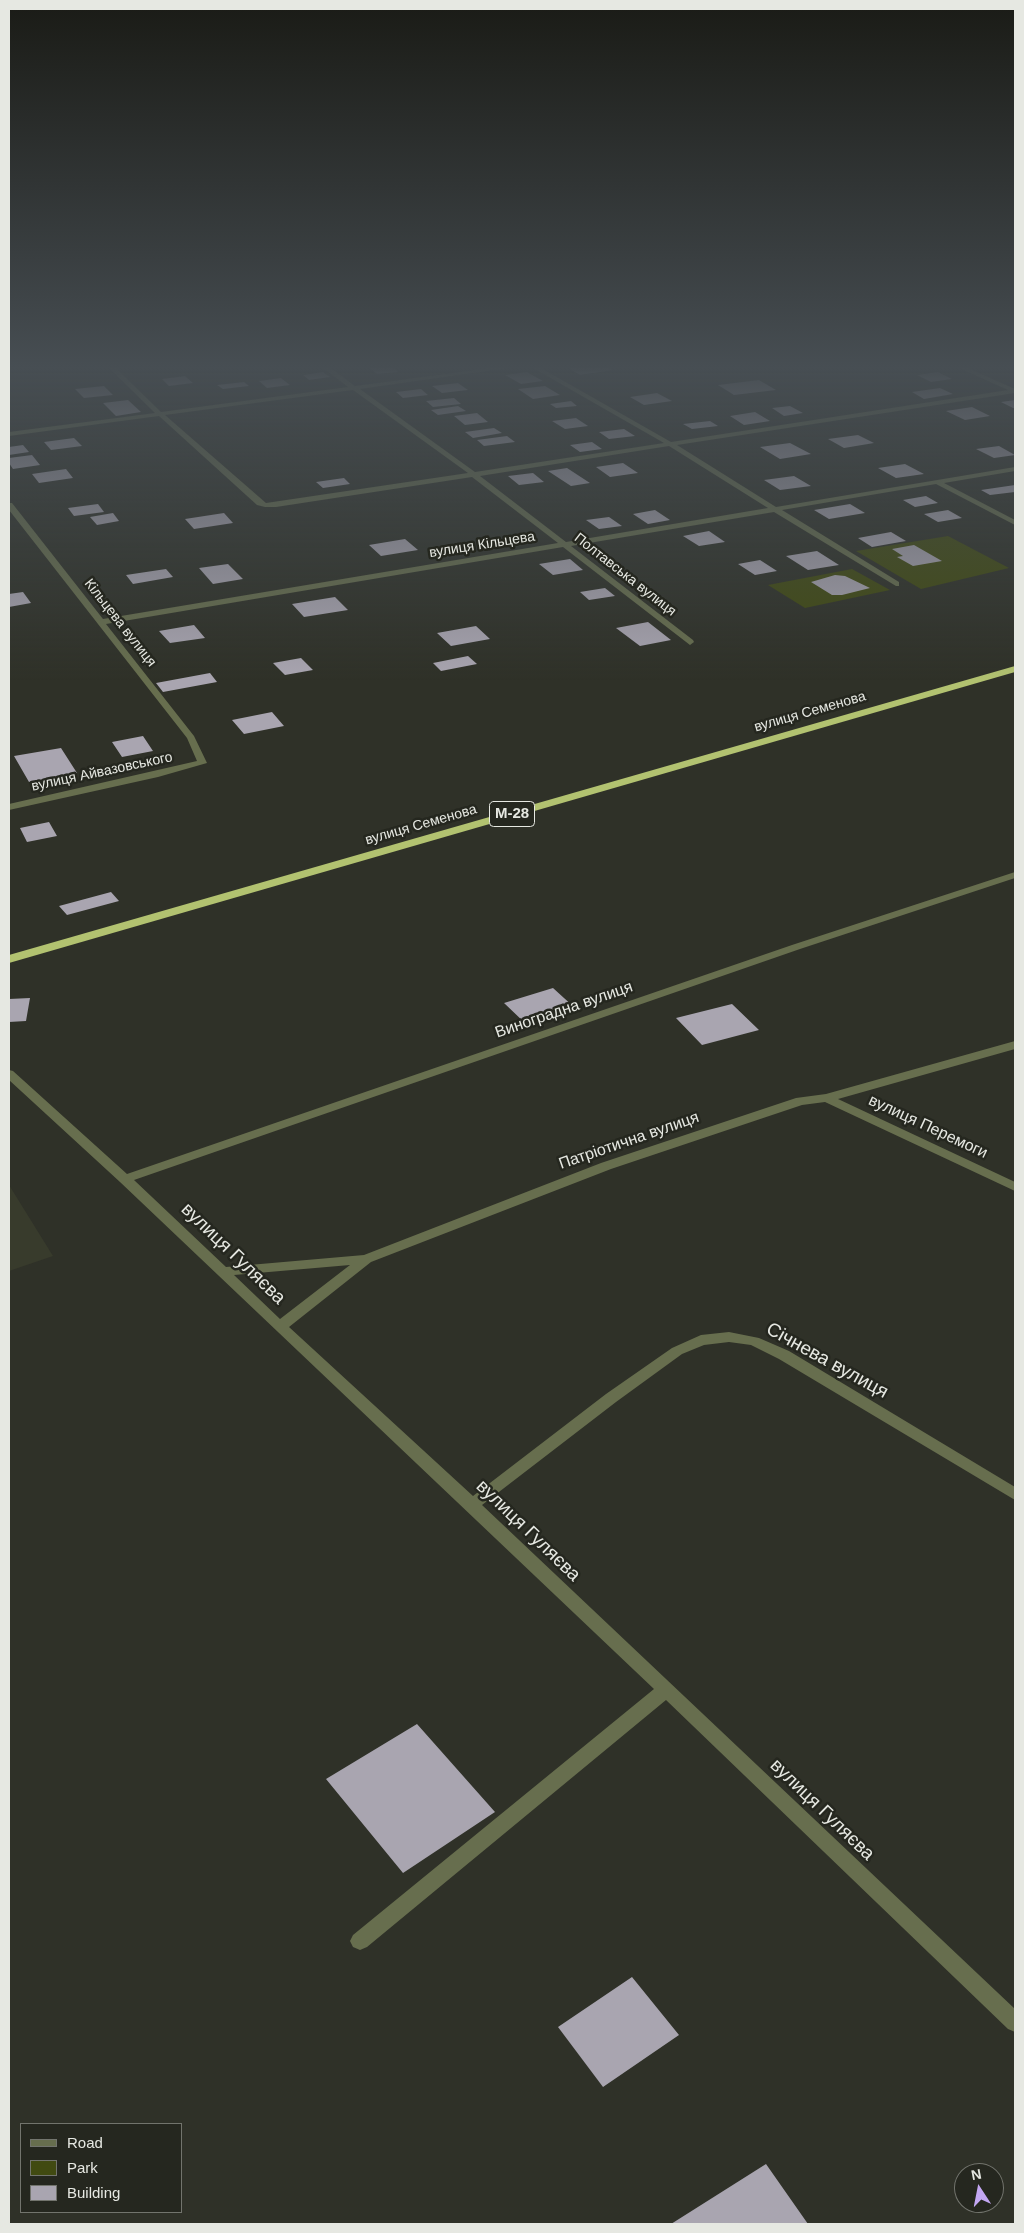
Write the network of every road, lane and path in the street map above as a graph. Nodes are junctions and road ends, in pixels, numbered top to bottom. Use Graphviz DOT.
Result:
graph roads {
  1 [pos="225,472"];
  2 [pos="469,472"];
  3 [pos="491,472"];
  4 [pos="715,472"];
  5 [pos="996,472"];
  6 [pos="473,475"];
  7 [pos="937,482"];
  8 [pos="9,505"];
  9 [pos="773,508"];
  10 [pos="1015,523"];
  11 [pos="565,544"];
  12 [pos="896,584"];
  13 [pos="102,622"];
  14 [pos="690,642"];
  15 [pos="1015,669"];
  16 [pos="202,763"];
  17 [pos="9,807"];
  18 [pos="1015,875"];
  19 [pos="9,959"];
  20 [pos="1015,1045"];
  21 [pos="9,1074"];
  22 [pos="827,1098"];
  23 [pos="125,1179"];
  24 [pos="1015,1187"];
  25 [pos="366,1259"];
  26 [pos="222,1272"];
  27 [pos="280,1326"];
  28 [pos="1015,1494"];
  29 [pos="472,1505"];
  30 [pos="666,1690"];
  31 [pos="360,1941"];
  32 [pos="1015,2022"];
  1 -- 6 [label="street"];
  2 -- 6 [label="street, Полтавська вулиця"];
  3 -- 6 [label="street"];
  4 -- 9 [label="street"];
  5 -- 7 [label="street, вулиця Кільцева"];
  6 -- 11 [label="street, Полтавська вулиця"];
  7 -- 9 [label="street, вулиця Кільцева"];
  7 -- 10 [label="street"];
  8 -- 13 [label="street, Кільцева вулиця"];
  9 -- 11 [label="street, вулиця Кільцева"];
  9 -- 12 [label="street"];
  11 -- 13 [label="street, вулиця Кільцева"];
  11 -- 14 [label="street, Полтавська вулиця"];
  13 -- 16 [label="street, Кільцева вулиця"];
  15 -- 19 [label="highway, вулиця Семенова / М-28"];
  16 -- 17 [label="street, вулиця Айвазовського"];
  18 -- 23 [label="street, Виноградна вулиця"];
  20 -- 22 [label="street, Патріотична вулиця"];
  21 -- 23 [label="street, вулиця Гуляєва"];
  22 -- 24 [label="street, вулиця Перемоги"];
  22 -- 25 [label="street, Патріотична вулиця"];
  23 -- 26 [label="street, вулиця Гуляєва"];
  25 -- 26 [label="street"];
  25 -- 27 [label="street, Патріотична вулиця"];
  26 -- 27 [label="street, вулиця Гуляєва"];
  27 -- 29 [label="street, вулиця Гуляєва"];
  28 -- 29 [label="street, Січнева вулиця"];
  29 -- 30 [label="street, вулиця Гуляєва"];
  30 -- 31 [label="street"];
  30 -- 32 [label="street, вулиця Гуляєва"];
}
